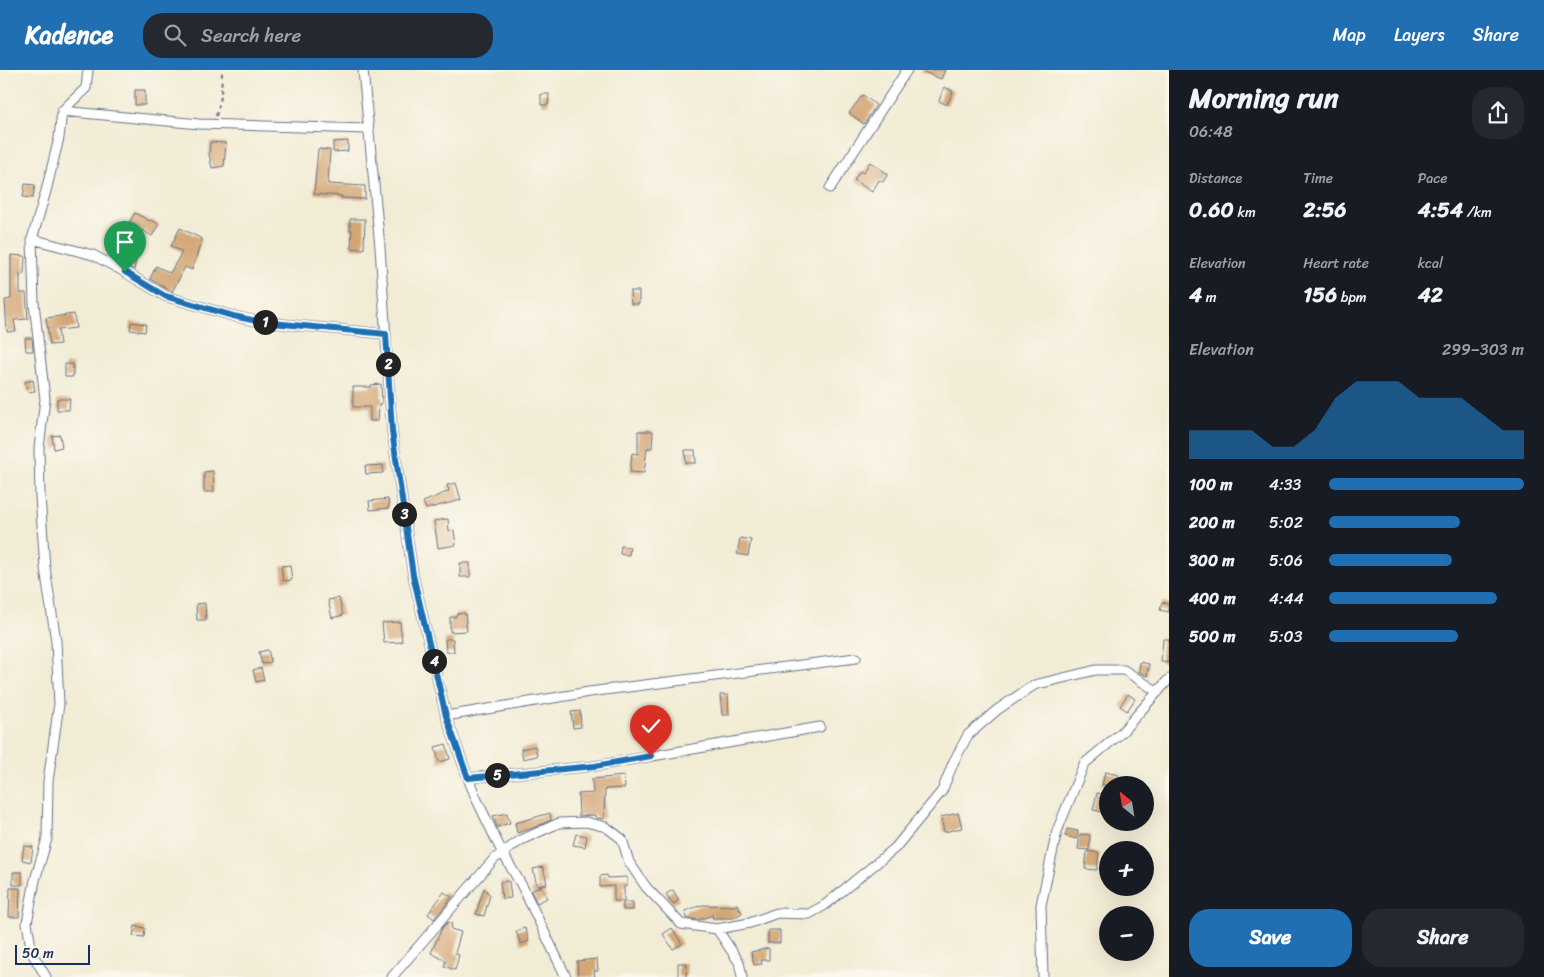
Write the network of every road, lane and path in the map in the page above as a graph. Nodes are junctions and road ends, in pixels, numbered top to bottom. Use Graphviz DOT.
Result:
graph roads {
  1 [pos="88,70"];
  2 [pos="224,70"];
  3 [pos="363,70"];
  4 [pos="907,70"];
  5 [pos="62,111"];
  6 [pos="210,125"];
  7 [pos="368,129"];
  8 [pos="830,188"];
  9 [pos="32,239"];
  10 [pos="386,334"];
  11 [pos="856,658"];
  12 [pos="1169,679"];
  13 [pos="1158,692"];
  14 [pos="446,716"];
  15 [pos="820,727"];
  16 [pos="468,778"];
  17 [pos="502,852"];
  18 [pos="717,928"];
  19 [pos="46,977"];
  20 [pos="392,977"];
  21 [pos="566,977"];
  22 [pos="742,977"];
  23 [pos="1043,977"];
  1 -- 5 [label="street"];
  2 -- 6 [label="path"];
  3 -- 7 [label="street"];
  4 -- 8 [label="street"];
  5 -- 6 [label="street"];
  5 -- 9 [label="street"];
  6 -- 7 [label="street"];
  7 -- 10 [label="street"];
  9 -- 10 [label="street"];
  9 -- 19 [label="street"];
  10 -- 14 [label="street"];
  11 -- 14 [label="street"];
  12 -- 13 [label="street"];
  13 -- 18 [label="street"];
  13 -- 23 [label="street"];
  14 -- 16 [label="street"];
  15 -- 16 [label="street"];
  16 -- 17 [label="street"];
  17 -- 18 [label="street"];
  17 -- 20 [label="street"];
  17 -- 21 [label="street"];
  18 -- 22 [label="street"];
}
